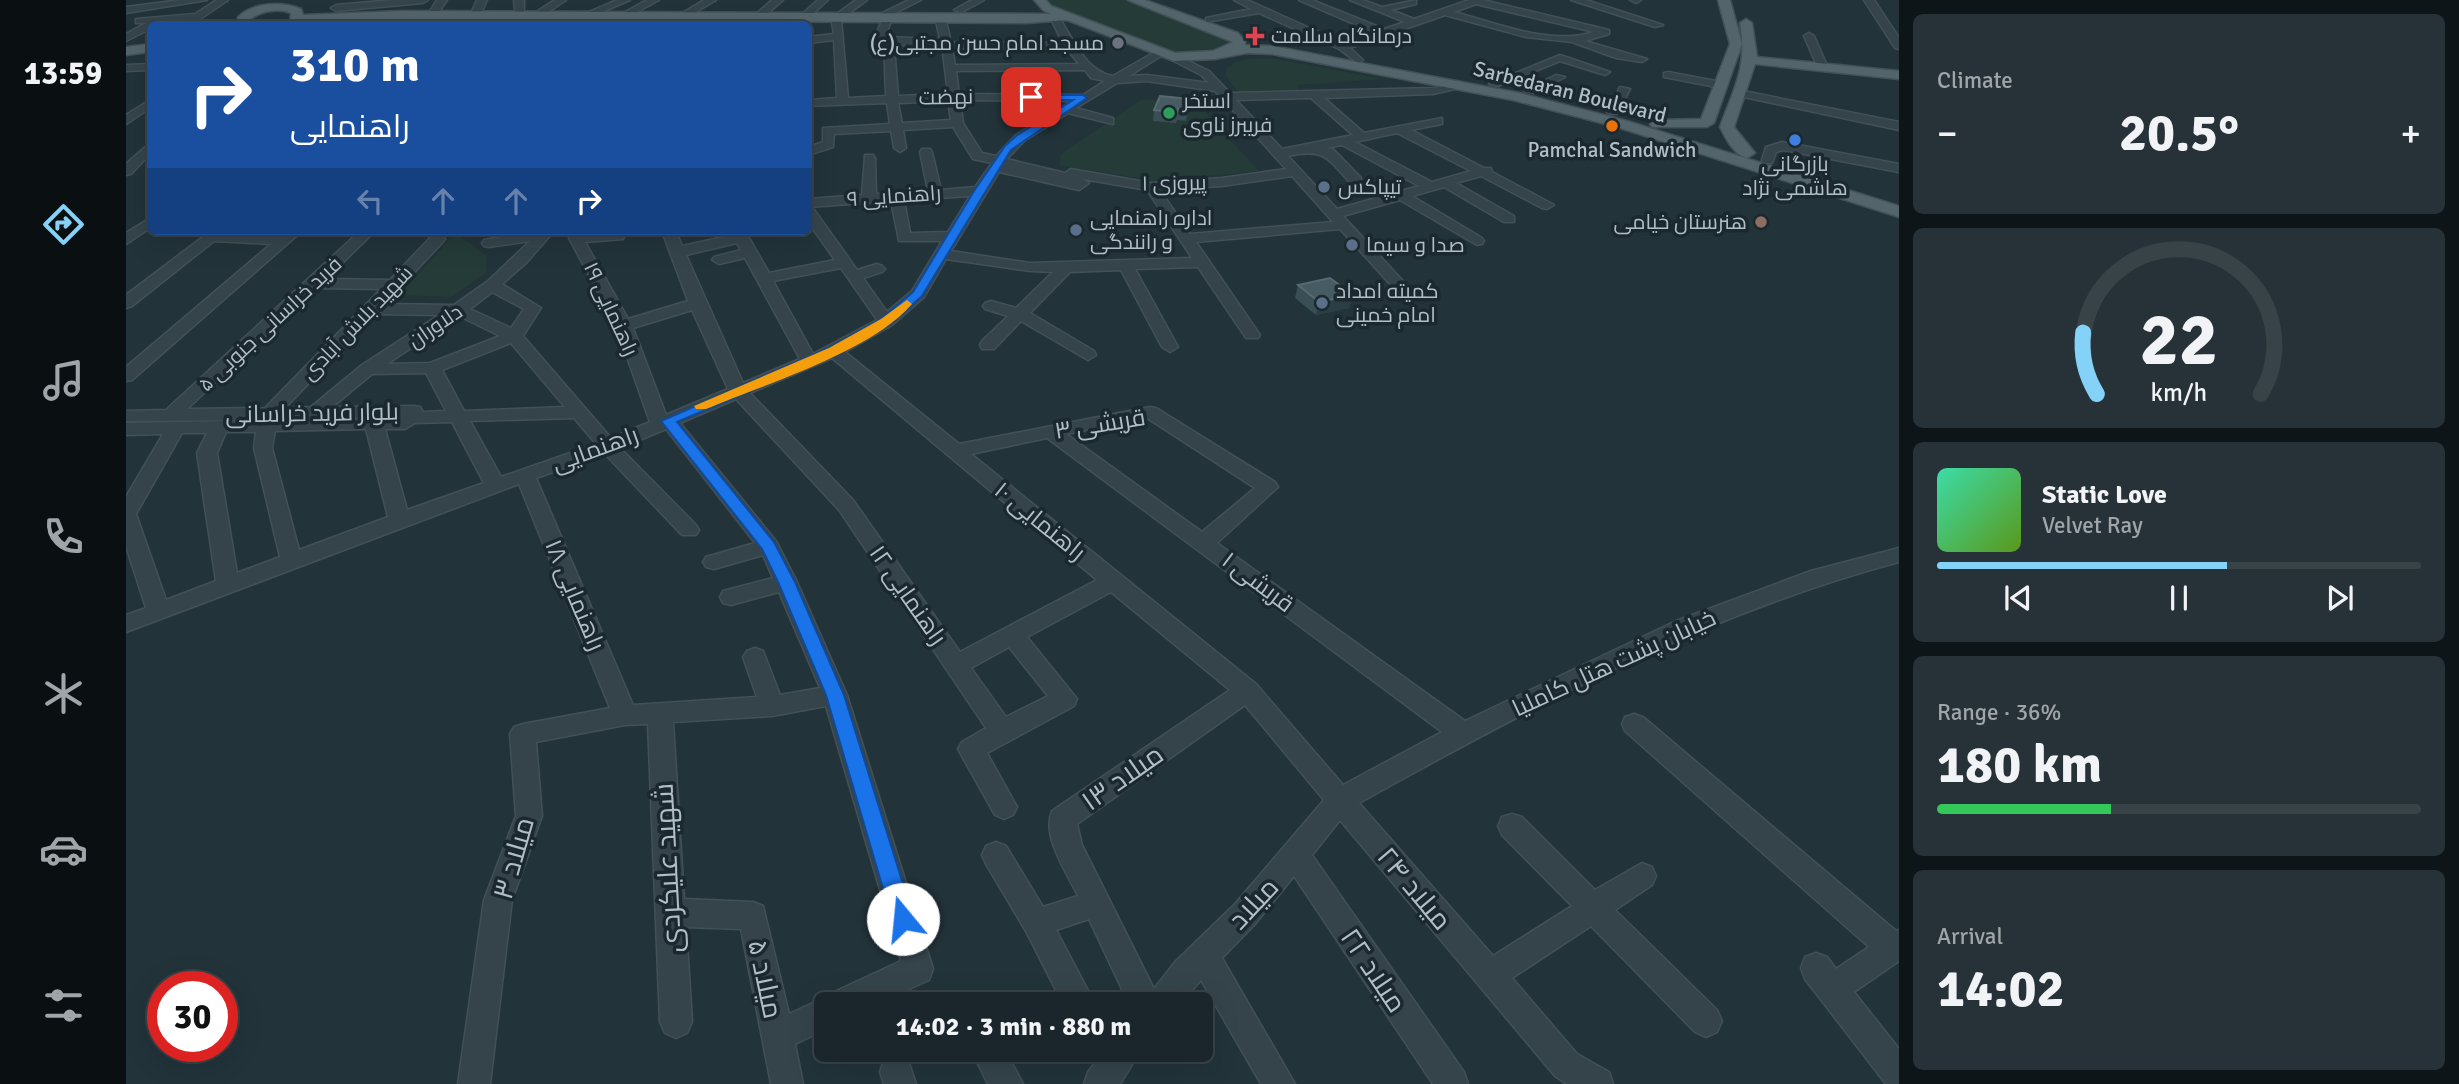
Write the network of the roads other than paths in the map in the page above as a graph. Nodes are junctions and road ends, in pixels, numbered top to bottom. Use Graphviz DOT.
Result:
graph roads {
  1 [pos="202,0"];
  2 [pos="223,0"];
  3 [pos="423,0"];
  4 [pos="442,0"];
  5 [pos="482,0"];
  6 [pos="519,0"];
  7 [pos="561,0"];
  8 [pos="600,0"];
  9 [pos="625,0"];
  10 [pos="654,0"];
  11 [pos="711,0"];
  12 [pos="778,0"];
  13 [pos="823,0"];
  14 [pos="862,0"];
  15 [pos="916,0"];
  16 [pos="1241,0"];
  17 [pos="1304,0"];
  18 [pos="1355,0"];
  19 [pos="1451,0"];
  20 [pos="1477,0"];
  21 [pos="1576,0"];
  22 [pos="1636,0"];
  23 [pos="1869,0"];
  24 [pos="1141,1"];
  25 [pos="1410,1"];
  26 [pos="173,2"];
  27 [pos="330,3"];
  28 [pos="1038,3"];
  29 [pos="271,4"];
  30 [pos="1161,5"];
  31 [pos="1210,5"];
  32 [pos="1464,5"];
  33 [pos="138,6"];
  34 [pos="1369,6"];
  35 [pos="1726,6"];
  36 [pos="983,9"];
  37 [pos="959,10"];
  38 [pos="1259,10"];
  39 [pos="1380,10"];
  40 [pos="1571,10"];
  41 [pos="1608,11"];
  42 [pos="1445,12"];
  43 [pos="384,13"];
  44 [pos="1337,13"];
  45 [pos="295,15"];
  46 [pos="1232,15"];
  47 [pos="475,16"];
  48 [pos="563,16"];
  49 [pos="585,16"];
  50 [pos="198,17"];
  51 [pos="1596,17"];
  52 [pos="1321,18"];
  53 [pos="837,19"];
  54 [pos="882,19"];
  55 [pos="1027,19"];
  56 [pos="1065,19"];
  57 [pos="438,20"];
  58 [pos="516,20"];
  59 [pos="539,20"];
  60 [pos="613,20"];
  61 [pos="1209,20"];
  62 [pos="169,21"];
  63 [pos="192,21"];
  64 [pos="244,21"];
  65 [pos="338,21"];
  66 [pos="673,21"];
  67 [pos="759,21"];
  68 [pos="803,21"];
  69 [pos="941,21"];
  70 [pos="967,21"];
  71 [pos="1013,21"];
  72 [pos="1413,22"];
  73 [pos="147,23"];
  74 [pos="1658,24"];
  75 [pos="1575,25"];
  76 [pos="1368,26"];
  77 [pos="147,27"];
  78 [pos="1349,30"];
  79 [pos="1384,33"];
  80 [pos="908,35"];
  81 [pos="1234,36"];
  82 [pos="1537,36"];
  83 [pos="1809,36"];
  84 [pos="838,37"];
  85 [pos="126,38"];
  86 [pos="885,38"];
  87 [pos="1572,39"];
  88 [pos="812,40"];
  89 [pos="946,44"];
  90 [pos="966,46"];
  91 [pos="1015,46"];
  92 [pos="1070,46"];
  93 [pos="1899,46"];
  94 [pos="1343,47"];
  95 [pos="1160,52"];
  96 [pos="1219,54"];
  97 [pos="1174,57"];
  98 [pos="1560,58"];
  99 [pos="1642,59"];
  100 [pos="1358,60"];
  101 [pos="1750,60"];
  102 [pos="1136,66"];
  103 [pos="147,67"];
  104 [pos="1087,67"];
  105 [pos="126,68"];
  106 [pos="949,68"];
  107 [pos="1823,68"];
  108 [pos="1408,72"];
  109 [pos="1605,72"];
  110 [pos="1668,75"];
  111 [pos="1899,75"];
  112 [pos="1560,77"];
  113 [pos="126,78"];
  114 [pos="1030,78"];
  115 [pos="999,79"];
  116 [pos="1109,82"];
  117 [pos="1494,83"];
  118 [pos="1215,85"];
  119 [pos="1721,85"];
  120 [pos="1454,87"];
  121 [pos="986,89"];
  122 [pos="1624,89"];
  123 [pos="1530,91"];
  124 [pos="1738,93"];
  125 [pos="1313,94"];
  126 [pos="953,97"];
  127 [pos="892,98"];
  128 [pos="1083,98"];
  129 [pos="843,101"];
  130 [pos="812,103"];
  131 [pos="147,105"];
  132 [pos="1066,109"];
  133 [pos="1613,112"];
  134 [pos="126,120"];
  135 [pos="1109,121"];
  136 [pos="1438,121"];
  137 [pos="1707,123"];
  138 [pos="932,124"];
  139 [pos="957,124"];
  140 [pos="1657,124"];
  141 [pos="1899,126"];
  142 [pos="896,127"];
  143 [pos="862,128"];
  144 [pos="1399,129"];
  145 [pos="1728,131"];
  146 [pos="1362,137"];
  147 [pos="1344,141"];
  148 [pos="147,148"];
  149 [pos="900,148"];
  150 [pos="1311,148"];
  151 [pos="812,150"];
  152 [pos="126,151"];
  153 [pos="147,151"];
  154 [pos="1747,153"];
  155 [pos="1278,154"];
  156 [pos="1768,160"];
  157 [pos="998,163"];
  158 [pos="1899,168"];
  159 [pos="126,171"];
  160 [pos="1294,172"];
  161 [pos="1486,172"];
  162 [pos="1356,181"];
  163 [pos="1439,185"];
  164 [pos="1151,187"];
  165 [pos="979,191"];
  166 [pos="935,194"];
  167 [pos="897,196"];
  168 [pos="1403,196"];
  169 [pos="869,197"];
  170 [pos="1899,201"];
  171 [pos="812,203"];
  172 [pos="1547,205"];
  173 [pos="1899,212"];
  174 [pos="812,217"];
  175 [pos="1338,219"];
  176 [pos="1508,219"];
  177 [pos="210,235"];
  178 [pos="250,235"];
  179 [pos="364,235"];
  180 [pos="436,235"];
  181 [pos="530,235"];
  182 [pos="544,235"];
  183 [pos="618,235"];
  184 [pos="671,235"];
  185 [pos="740,235"];
  186 [pos="290,236"];
  187 [pos="954,236"];
  188 [pos="1187,239"];
  189 [pos="1477,241"];
  190 [pos="489,243"];
  191 [pos="677,252"];
  192 [pos="749,253"];
  193 [pos="943,254"];
  194 [pos="719,260"];
  195 [pos="1203,262"];
  196 [pos="1126,266"];
  197 [pos="1066,268"];
  198 [pos="849,269"];
  199 [pos="877,269"];
  200 [pos="762,279"];
  201 [pos="1396,282"];
  202 [pos="312,284"];
  203 [pos="393,285"];
  204 [pos="492,285"];
  205 [pos="126,303"];
  206 [pos="697,303"];
  207 [pos="991,306"];
  208 [pos="373,309"];
  209 [pos="460,310"];
  210 [pos="1020,314"];
  211 [pos="886,322"];
  212 [pos="624,326"];
  213 [pos="1252,335"];
  214 [pos="514,337"];
  215 [pos="988,345"];
  216 [pos="1170,347"];
  217 [pos="834,351"];
  218 [pos="1088,355"];
  219 [pos="808,361"];
  220 [pos="432,368"];
  221 [pos="370,369"];
  222 [pos="126,376"];
  223 [pos="737,390"];
  224 [pos="580,412"];
  225 [pos="456,416"];
  226 [pos="411,418"];
  227 [pos="308,419"];
  228 [pos="268,420"];
  229 [pos="173,422"];
  230 [pos="664,423"];
  231 [pos="374,424"];
  232 [pos="127,427"];
  233 [pos="219,428"];
  234 [pos="1051,432"];
  235 [pos="608,446"];
  236 [pos="955,451"];
  237 [pos="525,475"];
  238 [pos="496,486"];
  239 [pos="126,514"];
  240 [pos="399,520"];
  241 [pos="689,530"];
  242 [pos="1204,542"];
  243 [pos="769,546"];
  244 [pos="1899,555"];
  245 [pos="292,562"];
  246 [pos="714,562"];
  247 [pos="1113,581"];
  248 [pos="786,582"];
  249 [pos="228,584"];
  250 [pos="731,597"];
  251 [pos="159,613"];
  252 [pos="126,624"];
  253 [pos="1012,635"];
  254 [pos="755,657"];
  255 [pos="956,665"];
  256 [pos="1247,691"];
  257 [pos="835,695"];
  258 [pos="772,706"];
  259 [pos="660,714"];
  260 [pos="625,715"];
  261 [pos="1634,724"];
  262 [pos="1002,731"];
  263 [pos="1463,734"];
  264 [pos="1341,799"];
  265 [pos="1004,807"];
  266 [pos="1512,826"];
  267 [pos="996,855"];
  268 [pos="1296,855"];
  269 [pos="1642,876"];
  270 [pos="1096,903"];
  271 [pos="1594,907"];
  272 [pos="669,912"];
  273 [pos="1037,923"];
  274 [pos="1896,946"];
  275 [pos="1203,955"];
  276 [pos="1489,976"];
  277 [pos="869,992"];
  278 [pos="1073,992"];
  279 [pos="1139,992"];
  280 [pos="1171,992"];
  281 [pos="814,1019"];
  282 [pos="1706,1021"];
  283 [pos="676,1022"];
  284 [pos="777,1036"];
  285 [pos="1899,1075"];
  286 [pos="474,1084"];
  287 [pos="787,1084"];
  288 [pos="1279,1084"];
  289 [pos="1452,1084"];
  290 [pos="1597,1084"];
  1 -- 26 [label="street"];
  2 -- 50 [label="street"];
  3 -- 43 [label="street"];
  4 -- 57 [label="street"];
  5 -- 47 [label="street"];
  6 -- 58 [label="street"];
  7 -- 59 [label="street"];
  8 -- 48 [label="street"];
  9 -- 49 [label="street"];
  10 -- 60 [label="street"];
  11 -- 66 [label="street"];
  12 -- 67 [label="street"];
  13 -- 68 [label="street"];
  14 -- 53 [label="street"];
  15 -- 54 [label="street"];
  16 -- 38 [label="street"];
  17 -- 44 [label="street"];
  18 -- 34 [label="street"];
  19 -- 32 [label="street"];
  20 -- 32 [label="street"];
  20 -- 75 [label="street"];
  21 -- 41 [label="street"];
  22 -- 41 [label="street"];
  23 -- 93 [label="street"];
  24 -- 30 [label="main road, Sarbedaran Boulevard"];
  25 -- 39 [label="street"];
  26 -- 33 [label="street"];
  27 -- 43 [label="street"];
  27 -- 45 [label="main road"];
  27 -- 45 [label="main road"];
  28 -- 55 [label="main road"];
  28 -- 56 [label="main road"];
  29 -- 45 [label="main road"];
  29 -- 64 [label="main road"];
  30 -- 81 [label="main road, Sarbedaran Boulevard"];
  31 -- 46 [label="street"];
  32 -- 42 [label="street"];
  33 -- 73 [label="street"];
  34 -- 39 [label="street"];
  34 -- 44 [label="street"];
  35 -- 101 [label="main road"];
  35 -- 119 [label="main road"];
  36 -- 37 [label="street"];
  36 -- 54 [label="main road"];
  36 -- 55 [label="main road"];
  38 -- 46 [label="street"];
  38 -- 94 [label="street"];
  39 -- 72 [label="street"];
  40 -- 51 [label="street"];
  41 -- 51 [label="street"];
  41 -- 74 [label="street"];
  42 -- 72 [label="street"];
  42 -- 82 [label="street"];
  43 -- 45 [label="main road"];
  43 -- 57 [label="main road"];
  43 -- 65 [label="main road"];
  44 -- 52 [label="street"];
  44 -- 76 [label="street"];
  46 -- 61 [label="street"];
  47 -- 57 [label="main road"];
  47 -- 58 [label="main road"];
  48 -- 49 [label="main road"];
  48 -- 59 [label="main road"];
  49 -- 60 [label="main road"];
  50 -- 62 [label="street"];
  50 -- 63 [label="street"];
  51 -- 75 [label="street"];
  53 -- 54 [label="main road"];
  53 -- 68 [label="main road"];
  53 -- 84 [label="street"];
  54 -- 69 [label="main road"];
  54 -- 86 [label="street"];
  55 -- 56 [label="main road"];
  56 -- 71 [label="main road"];
  56 -- 92 [label="street"];
  56 -- 95 [label="main road"];
  57 -- 58 [label="main road"];
  58 -- 59 [label="main road"];
  59 -- 60 [label="main road"];
  60 -- 66 [label="main road"];
  66 -- 67 [label="main road"];
  67 -- 68 [label="main road"];
  69 -- 70 [label="main road"];
  69 -- 89 [label="street"];
  70 -- 71 [label="main road"];
  70 -- 90 [label="street"];
  71 -- 91 [label="street"];
  72 -- 79 [label="street"];
  75 -- 87 [label="street"];
  76 -- 78 [label="street"];
  76 -- 79 [label="street"];
  77 -- 85 [label="street"];
  79 -- 94 [label="street"];
  80 -- 86 [label="street"];
  81 -- 96 [label="main road"];
  81 -- 100 [label="main road, Sarbedaran Boulevard"];
  82 -- 87 [label="street"];
  82 -- 98 [label="street"];
  83 -- 107 [label="street"];
  84 -- 88 [label="street"];
  84 -- 129 [label="street"];
  86 -- 89 [label="street"];
  86 -- 127 [label="street"];
  87 -- 99 [label="street"];
  89 -- 90 [label="street"];
  89 -- 106 [label="street"];
  90 -- 91 [label="street"];
  91 -- 92 [label="street"];
  91 -- 114 [label="street"];
  92 -- 104 [label="street"];
  94 -- 100 [label="street"];
  95 -- 97 [label="main road"];
  95 -- 102 [label="street, راهنمایی"];
  96 -- 97 [label="main road"];
  96 -- 108 [label="main road, Sarbedaran Boulevard"];
  96 -- 118 [label="street"];
  97 -- 118 [label="street"];
  98 -- 109 [label="street"];
  98 -- 117 [label="street"];
  100 -- 108 [label="main road, Sarbedaran Boulevard"];
  101 -- 107 [label="main road"];
  101 -- 124 [label="main road"];
  102 -- 116 [label="street, راهنمایی"];
  102 -- 118 [label="street"];
  103 -- 105 [label="street"];
  103 -- 113 [label="street"];
  104 -- 114 [label="street"];
  104 -- 116 [label="street"];
  106 -- 114 [label="street"];
  106 -- 126 [label="street"];
  107 -- 111 [label="main road"];
  108 -- 117 [label="main road, Sarbedaran Boulevard"];
  108 -- 120 [label="main road, Sarbedaran Boulevard"];
  110 -- 119 [label="street"];
  112 -- 123 [label="street"];
  114 -- 115 [label="street"];
  114 -- 116 [label="street"];
  114 -- 121 [label="street"];
  116 -- 118 [label="street"];
  116 -- 128 [label="street, راهنمایی"];
  117 -- 123 [label="main road, Sarbedaran Boulevard"];
  118 -- 125 [label="street"];
  118 -- 155 [label="street"];
  119 -- 137 [label="main road"];
  120 -- 125 [label="street"];
  120 -- 173 [label="main road, Sarbedaran Boulevard"];
  122 -- 133 [label="street"];
  123 -- 133 [label="main road, Sarbedaran Boulevard"];
  124 -- 141 [label="street"];
  124 -- 145 [label="main road"];
  125 -- 146 [label="street"];
  126 -- 127 [label="street, نهضت"];
  126 -- 128 [label="street, نهضت"];
  126 -- 139 [label="street"];
  127 -- 129 [label="street, نهضت"];
  127 -- 142 [label="street"];
  128 -- 132 [label="street, راهنمایی"];
  129 -- 130 [label="street, نهضت"];
  131 -- 134 [label="street"];
  132 -- 135 [label="street"];
  132 -- 157 [label="street, راهنمایی"];
  133 -- 140 [label="main road, Sarbedaran Boulevard"];
  136 -- 144 [label="street"];
  137 -- 140 [label="main road"];
  137 -- 145 [label="main road"];
  138 -- 139 [label="street"];
  138 -- 142 [label="street"];
  138 -- 166 [label="street"];
  139 -- 157 [label="street, پیروزی ۱"];
  140 -- 154 [label="main road, Sarbedaran Boulevard"];
  142 -- 143 [label="street"];
  142 -- 149 [label="street"];
  143 -- 151 [label="street"];
  143 -- 169 [label="street"];
  144 -- 146 [label="street"];
  144 -- 161 [label="street"];
  145 -- 154 [label="main road"];
  146 -- 147 [label="street"];
  147 -- 150 [label="street"];
  147 -- 163 [label="street"];
  148 -- 152 [label="street"];
  150 -- 155 [label="street"];
  150 -- 162 [label="street"];
  153 -- 159 [label="street"];
  154 -- 156 [label="main road, Sarbedaran Boulevard"];
  155 -- 160 [label="street"];
  156 -- 158 [label="street"];
  156 -- 170 [label="main road, Sarbedaran Boulevard"];
  157 -- 164 [label="street, پیروزی ۱"];
  157 -- 165 [label="street, راهنمایی"];
  160 -- 164 [label="street, پیروزی ۱"];
  160 -- 175 [label="street"];
  161 -- 163 [label="street"];
  161 -- 172 [label="street"];
  163 -- 168 [label="street"];
  163 -- 176 [label="street"];
  164 -- 188 [label="street"];
  165 -- 166 [label="street, راهنمایی ۹"];
  165 -- 187 [label="street, راهنمایی"];
  166 -- 167 [label="street, راهنمایی ۹"];
  167 -- 169 [label="street, راهنمایی ۹"];
  167 -- 187 [label="street"];
  168 -- 175 [label="street"];
  168 -- 189 [label="street"];
  169 -- 171 [label="street, راهنمایی ۹"];
  174 -- 198 [label="street"];
  175 -- 188 [label="street"];
  175 -- 201 [label="street"];
  177 -- 205 [label="street"];
  178 -- 186 [label="street"];
  179 -- 202 [label="street, فرید خراسانی جنوبی ۵"];
  180 -- 203 [label="street, شهید بلاش آبادی"];
  181 -- 190 [label="street"];
  182 -- 204 [label="street, دلاوران"];
  183 -- 212 [label="street, راهنمایی ۱۹"];
  184 -- 191 [label="street, راهنمایی ۱۲"];
  185 -- 191 [label="street"];
  185 -- 192 [label="street"];
  186 -- 222 [label="street"];
  187 -- 193 [label="street, راهنمایی"];
  188 -- 195 [label="street"];
  191 -- 206 [label="street, راهنمایی ۱۲"];
  192 -- 194 [label="street"];
  192 -- 200 [label="street"];
  193 -- 197 [label="street"];
  193 -- 211 [label="street, راهنمایی"];
  195 -- 196 [label="street"];
  195 -- 213 [label="street"];
  196 -- 197 [label="street"];
  196 -- 216 [label="street"];
  197 -- 210 [label="street"];
  198 -- 199 [label="street"];
  198 -- 200 [label="street"];
  198 -- 211 [label="street"];
  200 -- 219 [label="street"];
  202 -- 203 [label="street"];
  202 -- 229 [label="street, فرید خراسانی جنوبی ۵"];
  203 -- 208 [label="street, شهید بلاش آبادی"];
  204 -- 209 [label="street, دلاوران"];
  204 -- 214 [label="street"];
  206 -- 212 [label="street"];
  206 -- 223 [label="street, راهنمایی ۱۲"];
  207 -- 210 [label="street"];
  208 -- 209 [label="street"];
  208 -- 228 [label="street, شهید بلاش آبادی"];
  209 -- 214 [label="street"];
  209 -- 221 [label="street, دلاوران"];
  210 -- 215 [label="street"];
  210 -- 218 [label="street"];
  211 -- 217 [label="street, راهنمایی"];
  212 -- 230 [label="street, راهنمایی ۱۹"];
  214 -- 220 [label="street"];
  214 -- 224 [label="street"];
  217 -- 219 [label="street, راهنمایی"];
  217 -- 236 [label="street, راهنمایی ۱۰"];
  219 -- 223 [label="street, راهنمایی"];
  220 -- 221 [label="street"];
  220 -- 225 [label="street"];
  221 -- 227 [label="street, دلاوران"];
  223 -- 230 [label="street, راهنمایی"];
  223 -- 255 [label="street, راهنمایی ۱۲"];
  224 -- 225 [label="street"];
  224 -- 235 [label="street"];
  225 -- 226 [label="street"];
  225 -- 238 [label="street"];
  226 -- 227 [label="street, بلوار فرید خراسانی"];
  226 -- 231 [label="street, بلوار فرید خراسانی"];
  227 -- 228 [label="street, بلوار فرید خراسانی"];
  227 -- 231 [label="street, بلوار فرید خراسانی"];
  228 -- 229 [label="street, بلوار فرید خراسانی"];
  228 -- 233 [label="street, بلوار فرید خراسانی"];
  228 -- 245 [label="street"];
  229 -- 232 [label="street, بلوار فرید خراسانی"];
  229 -- 233 [label="street, بلوار فرید خراسانی"];
  229 -- 239 [label="street, فرید خراسانی جنوبی ۵"];
  230 -- 235 [label="street, راهنمایی"];
  230 -- 243 [label="street, راهنمایی ۱۹"];
  231 -- 240 [label="street"];
  233 -- 249 [label="street"];
  234 -- 236 [label="street, قریشی ۳"];
  234 -- 242 [label="street, قریشی ۱"];
  234 -- 242 [label="street, قریشی ۳"];
  235 -- 237 [label="street, راهنمایی"];
  235 -- 241 [label="street"];
  236 -- 247 [label="street, راهنمایی ۱۰"];
  237 -- 238 [label="street, راهنمایی"];
  237 -- 260 [label="street, راهنمایی ۱۸"];
  238 -- 240 [label="street, راهنمایی"];
  239 -- 251 [label="street"];
  240 -- 245 [label="street, راهنمایی"];
  242 -- 263 [label="street, قریشی ۱"];
  243 -- 246 [label="street"];
  243 -- 248 [label="street, راهنمایی ۱۹"];
  244 -- 263 [label="street, خیابان پشت هتل کاملیا"];
  245 -- 249 [label="street, راهنمایی"];
  247 -- 253 [label="street"];
  247 -- 256 [label="street, راهنمایی ۱۰"];
  248 -- 250 [label="street"];
  248 -- 257 [label="street, راهنمایی ۱۹"];
  249 -- 251 [label="street, راهنمایی"];
  251 -- 252 [label="street, راهنمایی"];
  253 -- 255 [label="street"];
  253 -- 262 [label="street"];
  254 -- 258 [label="street"];
  255 -- 262 [label="street, راهنمایی ۱۲"];
  256 -- 264 [label="street, میلاد ۲۴"];
  256 -- 270 [label="street, میلاد ۱۳"];
  257 -- 258 [label="street"];
  257 -- 277 [label="street, راهنمایی ۱۹"];
  258 -- 259 [label="street"];
  259 -- 260 [label="street"];
  259 -- 272 [label="street, شهید علیکردی"];
  260 -- 286 [label="street, میلاد ۳"];
  261 -- 274 [label="street"];
  262 -- 265 [label="street"];
  263 -- 264 [label="street, خیابان پشت هتل کاملیا"];
  264 -- 268 [label="street, میلاد"];
  264 -- 276 [label="street, میلاد ۲۴"];
  266 -- 271 [label="street"];
  267 -- 273 [label="street"];
  268 -- 275 [label="street, میلاد"];
  268 -- 289 [label="street, میلاد ۲۲"];
  269 -- 271 [label="street"];
  270 -- 273 [label="street"];
  270 -- 279 [label="street, میلاد ۱۳"];
  271 -- 276 [label="street"];
  271 -- 282 [label="street"];
  272 -- 283 [label="street, شهید علیکردی"];
  272 -- 284 [label="street, میلاد ۵"];
  273 -- 278 [label="street"];
  274 -- 285 [label="street"];
  275 -- 280 [label="street, میلاد"];
  275 -- 288 [label="street"];
  276 -- 290 [label="street, میلاد ۲۴"];
  281 -- 284 [label="street"];
  284 -- 287 [label="street, میلاد ۵"];
}
